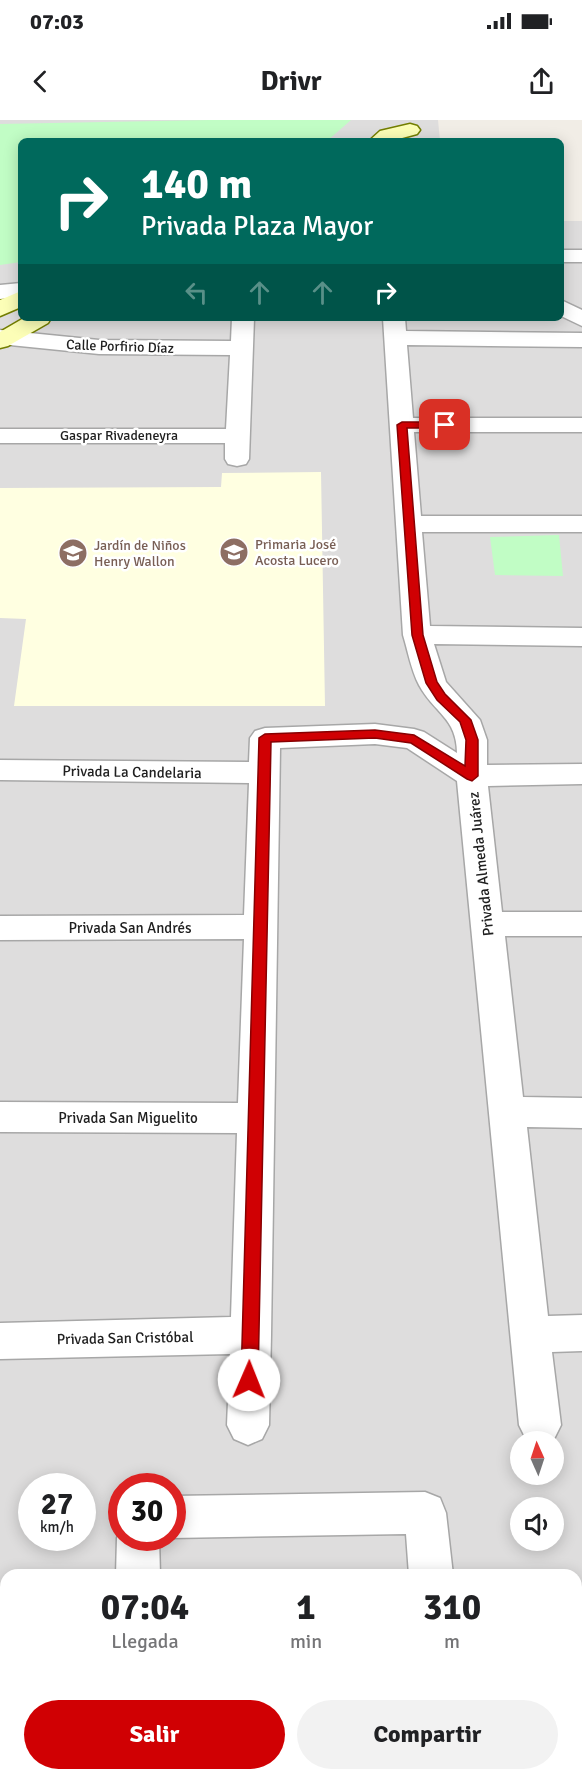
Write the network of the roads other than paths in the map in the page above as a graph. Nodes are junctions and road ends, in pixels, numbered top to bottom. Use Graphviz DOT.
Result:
graph roads {
  1 [pos="411,130"];
  2 [pos="383,138"];
  3 [pos="564,256"];
  4 [pos="582,256"];
  5 [pos="18,290"];
  6 [pos="0,292"];
  7 [pos="18,300"];
  8 [pos="0,309"];
  9 [pos="564,309"];
  10 [pos="582,319"];
  11 [pos="34,321"];
  12 [pos="243,321"];
  13 [pos="395,328"];
  14 [pos="1,339"];
  15 [pos="582,340"];
  16 [pos="242,348"];
  17 [pos="402,425"];
  18 [pos="582,425"];
  19 [pos="0,436"];
  20 [pos="409,524"];
  21 [pos="582,524"];
  22 [pos="417,635"];
  23 [pos="582,637"];
  24 [pos="0,770"];
  25 [pos="264,773"];
  26 [pos="582,774"];
  27 [pos="472,776"];
  28 [pos="487,924"];
  29 [pos="582,924"];
  30 [pos="260,927"];
  31 [pos="0,928"];
  32 [pos="507,1112"];
  33 [pos="582,1113"];
  34 [pos="0,1117"];
  35 [pos="255,1118"];
  36 [pos="582,1333"];
  37 [pos="530,1334"];
  38 [pos="250,1335"];
  39 [pos="0,1341"];
  40 [pos="248,1425"];
  41 [pos="540,1425"];
  42 [pos="186,1517"];
  43 [pos="138,1551"];
  44 [pos="138,1569"];
  45 [pos="430,1569"];
  1 -- 2 [label="street"];
  3 -- 4 [label="street"];
  5 -- 6 [label="street"];
  7 -- 8 [label="street"];
  9 -- 10 [label="street"];
  11 -- 14 [label="street"];
  12 -- 16 [label="street"];
  13 -- 15 [label="street"];
  13 -- 17 [label="street, Privada Almeda Juárez"];
  14 -- 16 [label="street, Calle Porfirio Díaz"];
  16 -- 19 [label="street, Gaspar Rivadeneyra"];
  17 -- 18 [label="street"];
  17 -- 20 [label="street, Privada Almeda Juárez"];
  20 -- 21 [label="street"];
  20 -- 22 [label="street, Privada Almeda Juárez"];
  22 -- 23 [label="street"];
  22 -- 27 [label="street, Privada Almeda Juárez"];
  24 -- 25 [label="street, Privada La Candelaria"];
  25 -- 27 [label="street"];
  25 -- 30 [label="street"];
  26 -- 27 [label="street"];
  27 -- 28 [label="street, Privada Almeda Juárez"];
  28 -- 29 [label="street"];
  28 -- 32 [label="street, Privada Almeda Juárez"];
  30 -- 31 [label="street, Privada San Andrés"];
  30 -- 35 [label="street"];
  32 -- 33 [label="street"];
  32 -- 37 [label="street, Privada Almeda Juárez"];
  34 -- 35 [label="street, Privada San Miguelito"];
  35 -- 38 [label="street"];
  36 -- 37 [label="street"];
  37 -- 41 [label="street, Privada Almeda Juárez"];
  38 -- 39 [label="street, Privada San Cristóbal"];
  38 -- 40 [label="street"];
  42 -- 45 [label="street"];
  43 -- 44 [label="street"];
}
